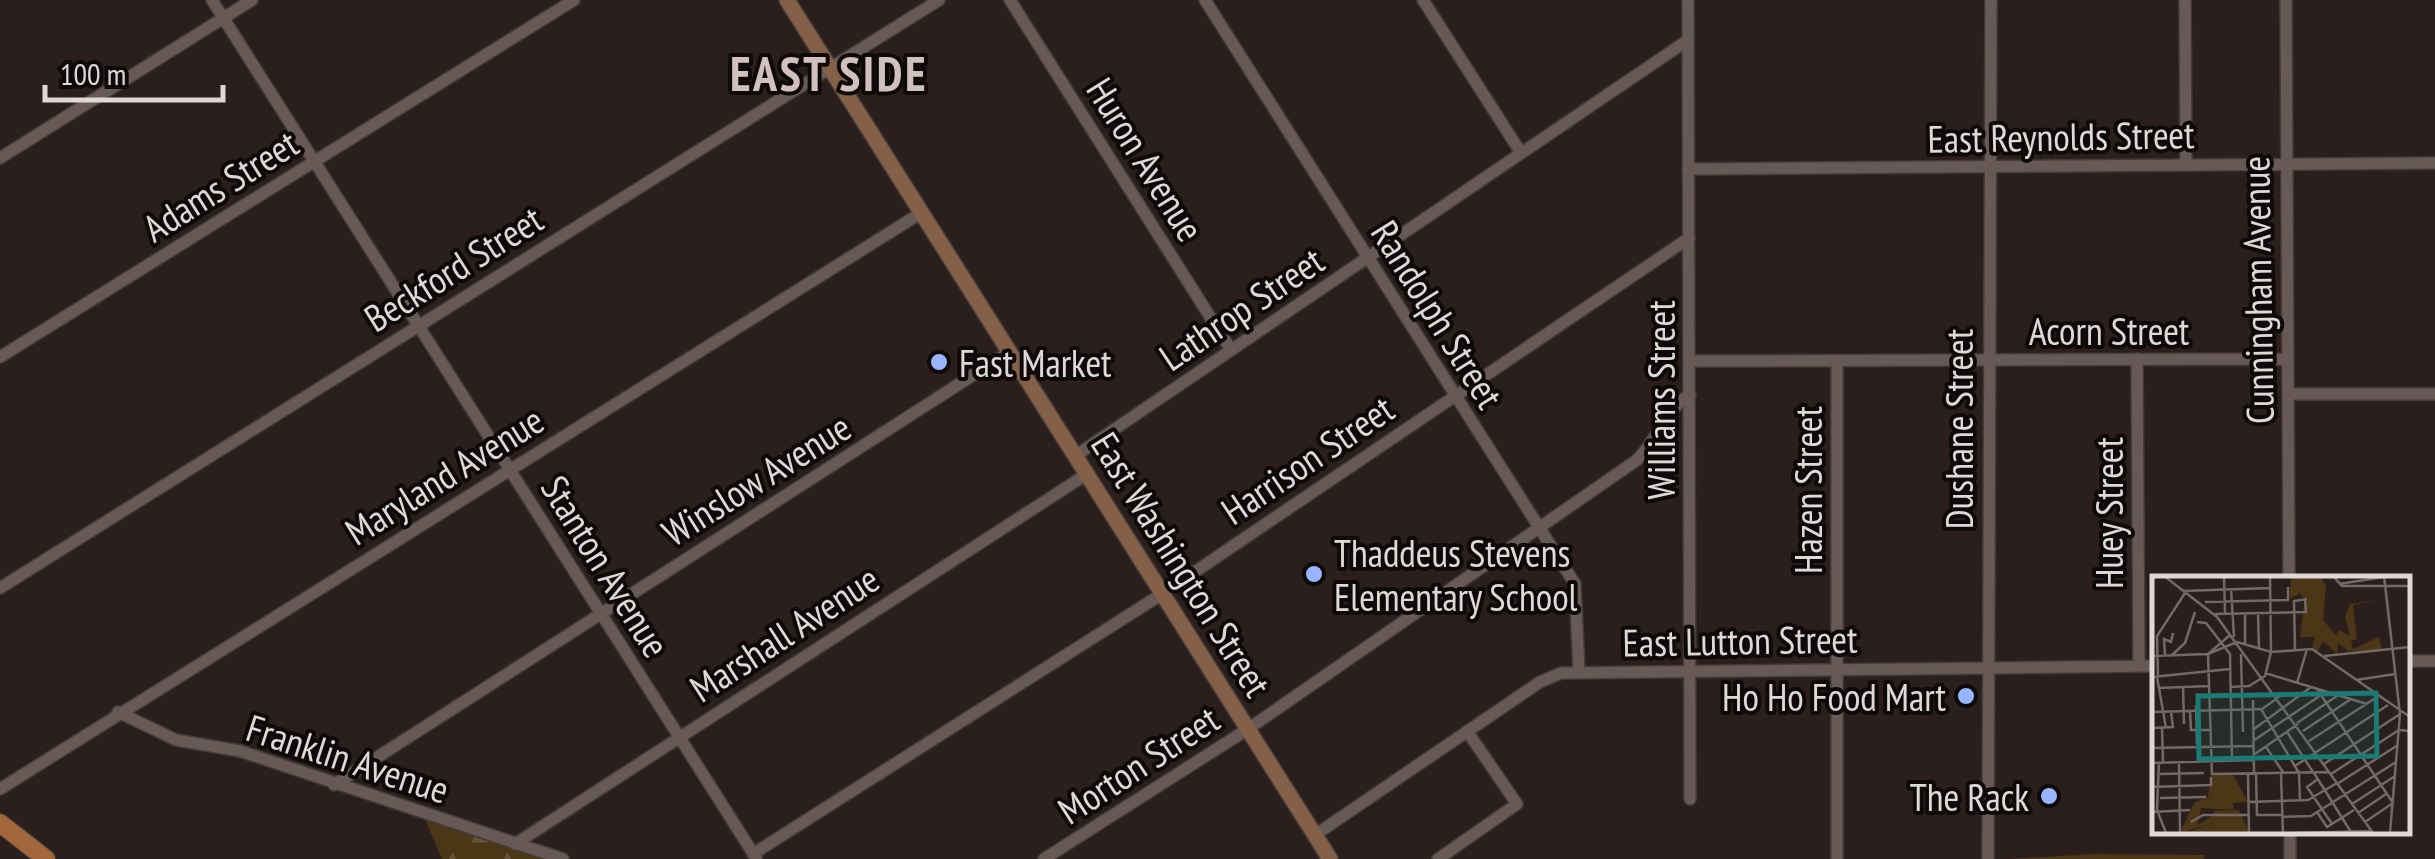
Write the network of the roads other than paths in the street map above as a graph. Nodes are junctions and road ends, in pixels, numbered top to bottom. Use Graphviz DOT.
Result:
graph roads {
  1 [pos="212,0"];
  2 [pos="252,0"];
  3 [pos="574,0"];
  4 [pos="787,0"];
  5 [pos="939,0"];
  6 [pos="1010,0"];
  7 [pos="1204,0"];
  8 [pos="1423,0"];
  9 [pos="1688,0"];
  10 [pos="1991,0"];
  11 [pos="2185,0"];
  12 [pos="2286,0"];
  13 [pos="224,18"];
  14 [pos="1688,40"];
  15 [pos="830,68"];
  16 [pos="1521,153"];
  17 [pos="0,158"];
  18 [pos="314,162"];
  19 [pos="2435,163"];
  20 [pos="2186,164"];
  21 [pos="2286,164"];
  22 [pos="1989,166"];
  23 [pos="1688,169"];
  24 [pos="921,213"];
  25 [pos="1689,238"];
  26 [pos="1367,259"];
  27 [pos="419,324"];
  28 [pos="1232,350"];
  29 [pos="1009,352"];
  30 [pos="0,357"];
  31 [pos="2288,358"];
  32 [pos="1989,360"];
  33 [pos="2137,360"];
  34 [pos="1690,361"];
  35 [pos="1837,362"];
  36 [pos="2288,394"];
  37 [pos="2435,394"];
  38 [pos="1453,396"];
  39 [pos="1690,396"];
  40 [pos="1075,456"];
  41 [pos="510,470"];
  42 [pos="1087,474"];
  43 [pos="1539,529"];
  44 [pos="2289,576"];
  45 [pos="0,588"];
  46 [pos="1162,594"];
  47 [pos="601,614"];
  48 [pos="2139,666"];
  49 [pos="2152,666"];
  50 [pos="1987,667"];
  51 [pos="1836,669"];
  52 [pos="1691,670"];
  53 [pos="1579,672"];
  54 [pos="118,712"];
  55 [pos="1248,729"];
  56 [pos="1467,731"];
  57 [pos="678,736"];
  58 [pos="334,785"];
  59 [pos="0,789"];
  60 [pos="1690,799"];
  61 [pos="0,823"];
  62 [pos="1314,834"];
  63 [pos="515,844"];
  64 [pos="755,856"];
  65 [pos="46,859"];
  66 [pos="563,859"];
  67 [pos="1044,859"];
  68 [pos="1330,859"];
  69 [pos="1438,859"];
  70 [pos="1837,859"];
  71 [pos="1988,859"];
  1 -- 13 [label="street, Stanton Avenue"];
  2 -- 13 [label="street"];
  3 -- 18 [label="street, Adams Street"];
  4 -- 15 [label="main road, East Washington Street"];
  5 -- 15 [label="street, Beckford Street"];
  6 -- 28 [label="street, Huron Avenue"];
  7 -- 26 [label="street, Randolph Street"];
  8 -- 16 [label="street"];
  9 -- 14 [label="street, Williams Street"];
  10 -- 22 [label="street, Dushane Street"];
  11 -- 20 [label="street"];
  12 -- 21 [label="street, Cunningham Avenue"];
  13 -- 17 [label="street"];
  13 -- 18 [label="street, Stanton Avenue"];
  14 -- 16 [label="street, Lathrop Street"];
  14 -- 23 [label="street, Williams Street"];
  15 -- 24 [label="main road, East Washington Street"];
  15 -- 27 [label="street, Beckford Street"];
  16 -- 26 [label="street, Lathrop Street"];
  18 -- 27 [label="street, Stanton Avenue"];
  18 -- 30 [label="street, Adams Street"];
  19 -- 21 [label="street, East Reynolds Street"];
  20 -- 21 [label="street, East Reynolds Street"];
  20 -- 22 [label="street, East Reynolds Street"];
  21 -- 31 [label="street, Cunningham Avenue"];
  22 -- 23 [label="street, East Reynolds Street"];
  22 -- 32 [label="street, Dushane Street"];
  23 -- 25 [label="street, Williams Street"];
  24 -- 29 [label="main road, East Washington Street"];
  24 -- 41 [label="street, Maryland Avenue"];
  25 -- 34 [label="street, Williams Street"];
  25 -- 38 [label="street, Harrison Street"];
  26 -- 28 [label="street, Lathrop Street"];
  26 -- 38 [label="street, Randolph Street"];
  27 -- 41 [label="street, Stanton Avenue"];
  27 -- 45 [label="street, Beckford Street"];
  28 -- 40 [label="street, Lathrop Street"];
  29 -- 40 [label="main road, East Washington Street"];
  29 -- 47 [label="street, Winslow Avenue"];
  31 -- 33 [label="street, Acorn Street"];
  31 -- 36 [label="street, Cunningham Avenue"];
  32 -- 33 [label="street, Acorn Street"];
  32 -- 35 [label="street, Acorn Street"];
  32 -- 50 [label="street, Dushane Street"];
  33 -- 48 [label="street, Huey Street"];
  34 -- 35 [label="street, Acorn Street"];
  34 -- 39 [label="street, Williams Street"];
  35 -- 51 [label="street, Hazen Street"];
  36 -- 37 [label="street"];
  36 -- 44 [label="street, Cunningham Avenue"];
  38 -- 43 [label="street, Randolph Street"];
  38 -- 46 [label="street, Harrison Street"];
  39 -- 43 [label="street, Morton Street"];
  39 -- 52 [label="street, Williams Street"];
  40 -- 42 [label="main road, East Washington Street"];
  41 -- 47 [label="street, Stanton Avenue"];
  41 -- 54 [label="street, Maryland Avenue"];
  42 -- 46 [label="main road, East Washington Street"];
  42 -- 57 [label="street, Marshall Avenue"];
  43 -- 53 [label="street, Randolph Street"];
  43 -- 55 [label="street, Morton Street"];
  46 -- 55 [label="main road, East Washington Street"];
  46 -- 64 [label="street, Harrison Street"];
  47 -- 57 [label="street, Stanton Avenue"];
  47 -- 58 [label="street, Winslow Avenue"];
  48 -- 49 [label="street, East Lutton Street"];
  48 -- 50 [label="street, East Lutton Street"];
  50 -- 51 [label="street, East Lutton Street"];
  50 -- 71 [label="street, Dushane Street"];
  51 -- 52 [label="street, East Lutton Street"];
  51 -- 70 [label="street, Hazen Street"];
  52 -- 53 [label="street, East Lutton Street"];
  52 -- 60 [label="street, Williams Street"];
  53 -- 56 [label="street, East Lutton Street"];
  54 -- 58 [label="street, Franklin Avenue"];
  54 -- 59 [label="street, Maryland Avenue"];
  55 -- 62 [label="main road, East Washington Street"];
  55 -- 67 [label="street, Morton Street"];
  56 -- 62 [label="street, East Lutton Street"];
  56 -- 69 [label="street"];
  57 -- 63 [label="street, Marshall Avenue"];
  57 -- 64 [label="street, Stanton Avenue"];
  58 -- 63 [label="street, Franklin Avenue"];
  61 -- 65 [label="main road"];
  62 -- 68 [label="main road, East Washington Street"];
  63 -- 66 [label="street, Franklin Avenue"];
}
